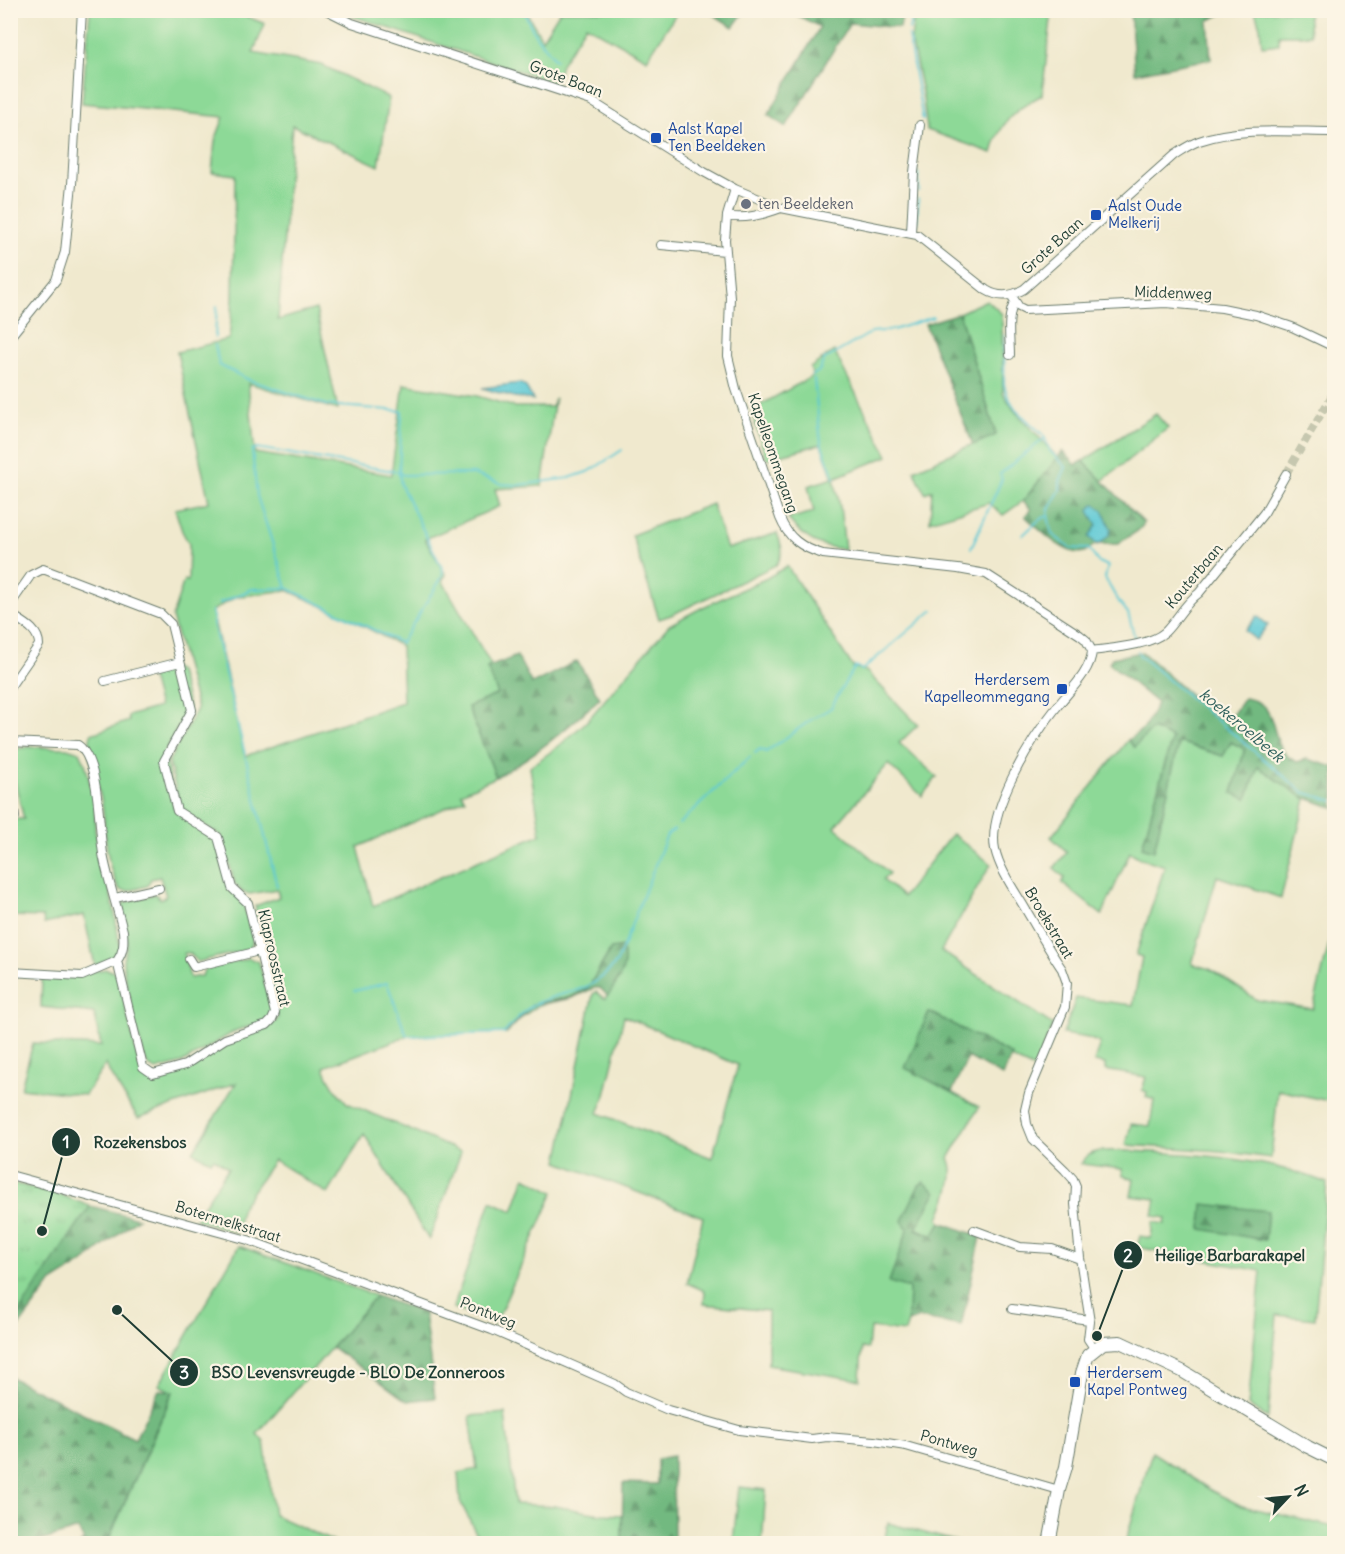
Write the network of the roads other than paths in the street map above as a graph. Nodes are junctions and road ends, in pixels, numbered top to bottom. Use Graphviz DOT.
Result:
graph roads {
  1 [pos="82,10"];
  2 [pos="326,10"];
  3 [pos="920,125"];
  4 [pos="1335,132"];
  5 [pos="735,189"];
  6 [pos="781,208"];
  7 [pos="727,216"];
  8 [pos="911,233"];
  9 [pos="661,245"];
  10 [pos="725,251"];
  11 [pos="1013,299"];
  12 [pos="10,337"];
  13 [pos="1335,347"];
  14 [pos="1010,355"];
  15 [pos="1286,474"];
  16 [pos="10,605"];
  17 [pos="10,614"];
  18 [pos="1092,651"];
  19 [pos="180,662"];
  20 [pos="105,681"];
  21 [pos="10,687"];
  22 [pos="10,742"];
  23 [pos="10,781"];
  24 [pos="11,789"];
  25 [pos="15,817"];
  26 [pos="159,888"];
  27 [pos="115,898"];
  28 [pos="260,951"];
  29 [pos="189,959"];
  30 [pos="117,962"];
  31 [pos="10,972"];
  32 [pos="10,1175"];
  33 [pos="974,1230"];
  34 [pos="1080,1260"];
  35 [pos="432,1308"];
  36 [pos="1012,1309"];
  37 [pos="1089,1320"];
  38 [pos="1094,1348"];
  39 [pos="1335,1460"];
  40 [pos="1059,1490"];
  41 [pos="1049,1544"];
  1 -- 12 [label="street"];
  2 -- 5 [label="street, Grote Baan"];
  3 -- 8 [label="street"];
  4 -- 11 [label="street, Grote Baan"];
  5 -- 6 [label="street, Grote Baan"];
  5 -- 7 [label="street, Kapelleommegang"];
  6 -- 7 [label="street, Grote Baan"];
  6 -- 8 [label="street, Grote Baan"];
  7 -- 10 [label="street, Kapelleommegang"];
  8 -- 11 [label="street, Grote Baan"];
  9 -- 10 [label="street"];
  10 -- 18 [label="street, Kapelleommegang"];
  11 -- 13 [label="street, Middenweg"];
  11 -- 14 [label="street"];
  15 -- 18 [label="street, Kouterbaan"];
  16 -- 19 [label="street, Klaproosstraat"];
  17 -- 21 [label="street"];
  18 -- 34 [label="street, Broekstraat"];
  19 -- 20 [label="street"];
  19 -- 28 [label="street, Klaproosstraat"];
  22 -- 27 [label="street, Klaproosstraat"];
  23 -- 24 [label="street"];
  24 -- 25 [label="street"];
  26 -- 27 [label="street"];
  27 -- 30 [label="street, Klaproosstraat"];
  28 -- 29 [label="street"];
  28 -- 30 [label="street, Klaproosstraat"];
  30 -- 31 [label="street"];
  32 -- 35 [label="street, Botermelkstraat"];
  33 -- 34 [label="street"];
  34 -- 37 [label="street, Broekstraat"];
  35 -- 40 [label="street, Pontweg"];
  36 -- 37 [label="street"];
  37 -- 38 [label="street, Broekstraat"];
  38 -- 39 [label="street"];
  38 -- 40 [label="street"];
  40 -- 41 [label="street"];
}
